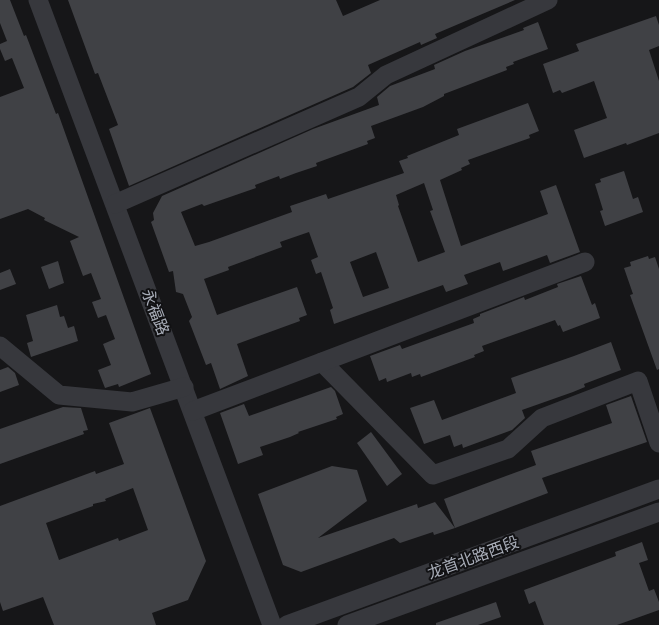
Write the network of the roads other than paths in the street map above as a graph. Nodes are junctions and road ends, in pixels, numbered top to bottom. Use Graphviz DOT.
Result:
graph roads {
  1 [pos="38,0"];
  2 [pos="548,0"];
  3 [pos="115,204"];
  4 [pos="585,262"];
  5 [pos="0,346"];
  6 [pos="322,362"];
  7 [pos="184,388"];
  8 [pos="193,411"];
  9 [pos="659,443"];
  10 [pos="659,489"];
  11 [pos="659,512"];
  12 [pos="272,625"];
  13 [pos="287,625"];
  14 [pos="348,625"];
  1 -- 3 [label="street, 永福路"];
  2 -- 3 [label="street"];
  3 -- 7 [label="street, 永福路"];
  4 -- 6 [label="street"];
  5 -- 7 [label="street"];
  6 -- 8 [label="street"];
  6 -- 9 [label="street"];
  7 -- 8 [label="street, 永福路"];
  8 -- 12 [label="street, 永福路"];
  10 -- 13 [label="street, 龙首北路西段"];
  11 -- 14 [label="street, 龙首北路西段"];
}
